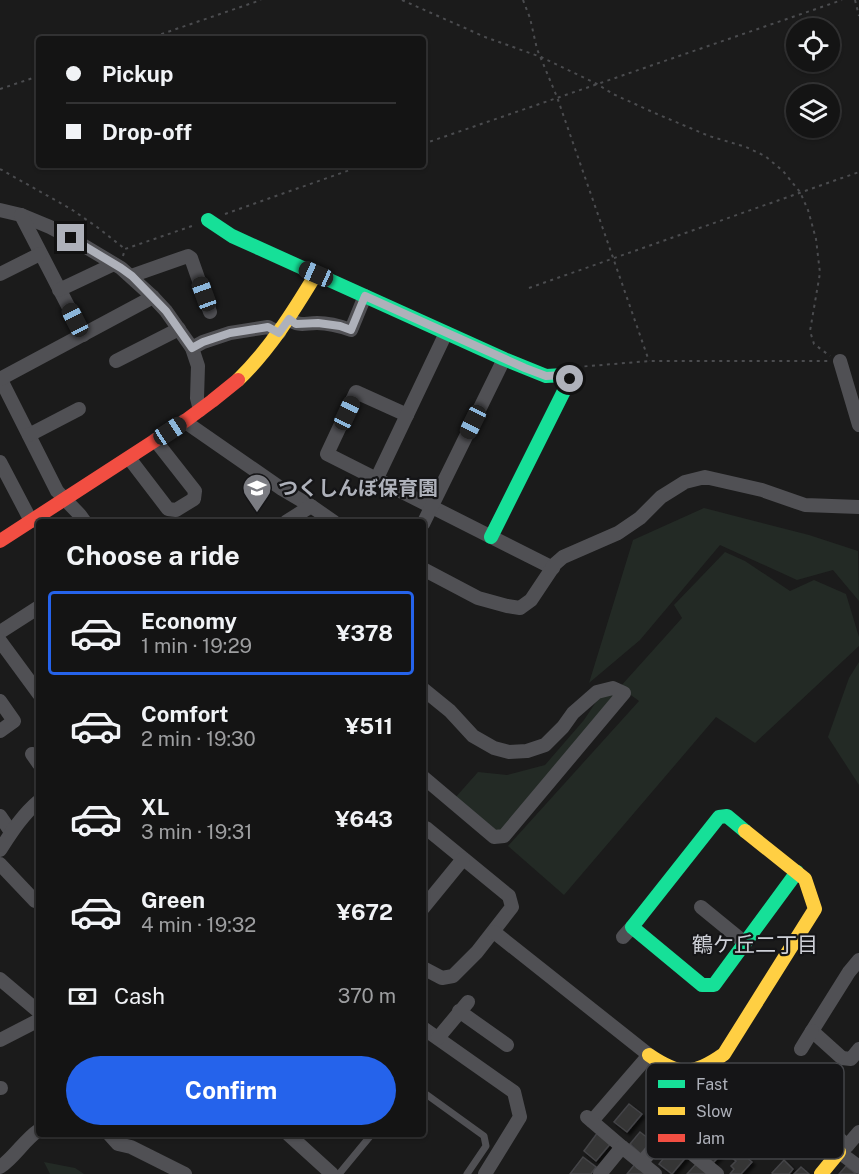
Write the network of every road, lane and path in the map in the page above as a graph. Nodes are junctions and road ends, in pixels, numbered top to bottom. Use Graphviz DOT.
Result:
graph roads {
  1 [pos="261,0"];
  2 [pos="402,0"];
  3 [pos="523,0"];
  4 [pos="842,0"];
  5 [pos="855,0"];
  6 [pos="859,16"];
  7 [pos="156,36"];
  8 [pos="541,57"];
  9 [pos="36,77"];
  10 [pos="597,84"];
  11 [pos="0,89"];
  12 [pos="557,98"];
  13 [pos="426,143"];
  14 [pos="355,168"];
  15 [pos="0,169"];
  16 [pos="859,172"];
  17 [pos="800,192"];
  18 [pos="8,214"];
  19 [pos="208,220"];
  20 [pos="125,249"];
  21 [pos="40,254"];
  22 [pos="613,259"];
  23 [pos="122,269"];
  24 [pos="0,274"];
  25 [pos="316,274"];
  26 [pos="529,288"];
  27 [pos="59,290"];
  28 [pos="365,296"];
  29 [pos="153,297"];
  30 [pos="210,312"];
  31 [pos="289,319"];
  32 [pos="179,329"];
  33 [pos="279,333"];
  34 [pos="446,333"];
  35 [pos="83,335"];
  36 [pos="192,348"];
  37 [pos="504,359"];
  38 [pos="116,361"];
  39 [pos="649,361"];
  40 [pos="840,361"];
  41 [pos="571,367"];
  42 [pos="0,379"];
  43 [pos="79,409"];
  44 [pos="200,410"];
  45 [pos="407,415"];
  46 [pos="184,421"];
  47 [pos="859,425"];
  48 [pos="29,435"];
  49 [pos="155,440"];
  50 [pos="129,458"];
  51 [pos="0,462"];
  52 [pos="377,478"];
  53 [pos="65,500"];
  54 [pos="311,506"];
  55 [pos="432,507"];
  56 [pos="859,507"];
  57 [pos="82,519"];
  58 [pos="291,519"];
  59 [pos="330,519"];
  60 [pos="426,519"];
  61 [pos="31,521"];
  62 [pos="491,537"];
  63 [pos="0,541"];
  64 [pos="553,568"];
  65 [pos="426,571"];
  66 [pos="36,609"];
  67 [pos="0,632"];
  68 [pos="0,640"];
  69 [pos="36,690"];
  70 [pos="426,691"];
  71 [pos="0,701"];
  72 [pos="0,731"];
  73 [pos="426,780"];
  74 [pos="36,803"];
  75 [pos="0,816"];
  76 [pos="426,828"];
  77 [pos="11,832"];
  78 [pos="0,850"];
  79 [pos="463,858"];
  80 [pos="0,864"];
  81 [pos="797,872"];
  82 [pos="36,902"];
  83 [pos="426,904"];
  84 [pos="701,907"];
  85 [pos="494,932"];
  86 [pos="746,943"];
  87 [pos="859,960"];
  88 [pos="426,970"];
  89 [pos="0,979"];
  90 [pos="36,1009"];
  91 [pos="36,1022"];
  92 [pos="426,1030"];
  93 [pos="812,1031"];
  94 [pos="438,1038"];
  95 [pos="0,1040"];
  96 [pos="507,1045"];
  97 [pos="801,1049"];
  98 [pos="859,1049"];
  99 [pos="649,1055"];
  100 [pos="660,1063"];
  101 [pos="713,1063"];
  102 [pos="426,1094"];
  103 [pos="859,1132"];
  104 [pos="36,1133"];
  105 [pos="112,1137"];
  106 [pos="291,1137"];
  107 [pos="370,1137"];
  108 [pos="622,1147"];
  109 [pos="844,1148"];
  110 [pos="844,1150"];
  111 [pos="646,1157"];
  112 [pos="699,1159"];
  113 [pos="834,1159"];
  114 [pos="641,1163"];
  115 [pos="0,1167"];
  116 [pos="859,1167"];
  117 [pos="185,1174"];
  118 [pos="332,1174"];
  119 [pos="339,1174"];
  120 [pos="467,1174"];
  121 [pos="485,1174"];
  122 [pos="600,1174"];
  123 [pos="655,1174"];
  124 [pos="717,1174"];
  125 [pos="821,1174"];
  1 -- 7 [label="path"];
  2 -- 8 [label="path"];
  3 -- 8 [label="path"];
  4 -- 10 [label="path"];
  5 -- 6 [label="path"];
  8 -- 10 [label="path"];
  8 -- 12 [label="path"];
  9 -- 11 [label="path"];
  10 -- 12 [label="path"];
  10 -- 17 [label="path"];
  12 -- 13 [label="path"];
  12 -- 22 [label="path"];
  14 -- 19 [label="path"];
  15 -- 20 [label="path"];
  16 -- 17 [label="path"];
  17 -- 22 [label="path"];
  17 -- 40 [label="path"];
  18 -- 21 [label="street"];
  18 -- 23 [label="street"];
  19 -- 20 [label="path"];
  19 -- 25 [label="street"];
  20 -- 23 [label="path"];
  21 -- 24 [label="street"];
  21 -- 27 [label="street"];
  22 -- 26 [label="path"];
  22 -- 39 [label="path"];
  23 -- 27 [label="street"];
  23 -- 29 [label="street"];
  23 -- 30 [label="street"];
  25 -- 28 [label="street"];
  25 -- 31 [label="street"];
  27 -- 35 [label="street"];
  28 -- 31 [label="street"];
  28 -- 34 [label="street"];
  29 -- 32 [label="street"];
  29 -- 35 [label="street"];
  31 -- 33 [label="street"];
  32 -- 36 [label="street"];
  32 -- 38 [label="street"];
  33 -- 36 [label="street"];
  33 -- 44 [label="street"];
  34 -- 37 [label="street"];
  34 -- 45 [label="street"];
  35 -- 42 [label="street"];
  36 -- 44 [label="street"];
  37 -- 55 [label="street"];
  37 -- 62 [label="street"];
  39 -- 40 [label="path"];
  39 -- 41 [label="path"];
  40 -- 47 [label="street"];
  42 -- 48 [label="street"];
  43 -- 48 [label="street"];
  44 -- 46 [label="street"];
  45 -- 52 [label="street"];
  45 -- 52 [label="street"];
  46 -- 49 [label="street"];
  46 -- 54 [label="street"];
  48 -- 53 [label="street"];
  49 -- 50 [label="street"];
  49 -- 50 [label="street"];
  50 -- 53 [label="street"];
  51 -- 61 [label="street"];
  52 -- 55 [label="street"];
  53 -- 57 [label="street"];
  53 -- 61 [label="street"];
  54 -- 58 [label="street"];
  54 -- 59 [label="street"];
  55 -- 60 [label="street"];
  55 -- 62 [label="street"];
  56 -- 64 [label="street"];
  61 -- 63 [label="street"];
  62 -- 64 [label="street"];
  64 -- 65 [label="street"];
  66 -- 67 [label="street"];
  68 -- 69 [label="street"];
  70 -- 73 [label="street"];
  71 -- 72 [label="street"];
  74 -- 77 [label="street"];
  75 -- 77 [label="street"];
  76 -- 79 [label="street"];
  77 -- 78 [label="street"];
  79 -- 83 [label="street"];
  79 -- 85 [label="street"];
  80 -- 82 [label="street"];
  81 -- 86 [label="street"];
  81 -- 86 [label="street"];
  81 -- 101 [label="street"];
  84 -- 86 [label="street"];
  85 -- 88 [label="street"];
  85 -- 99 [label="street"];
  87 -- 93 [label="street"];
  89 -- 90 [label="street"];
  91 -- 95 [label="street"];
  92 -- 94 [label="street"];
  93 -- 97 [label="street"];
  93 -- 98 [label="street"];
  94 -- 96 [label="street"];
  94 -- 121 [label="street"];
  99 -- 100 [label="street"];
  99 -- 108 [label="street"];
  102 -- 120 [label="lane"];
  103 -- 109 [label="street"];
  104 -- 115 [label="street"];
  105 -- 117 [label="street"];
  106 -- 118 [label="street"];
  107 -- 119 [label="lane"];
  108 -- 114 [label="street"];
  108 -- 122 [label="street"];
  110 -- 116 [label="street"];
  111 -- 114 [label="street"];
  112 -- 124 [label="street"];
  113 -- 125 [label="street"];
  114 -- 123 [label="street"];
}
